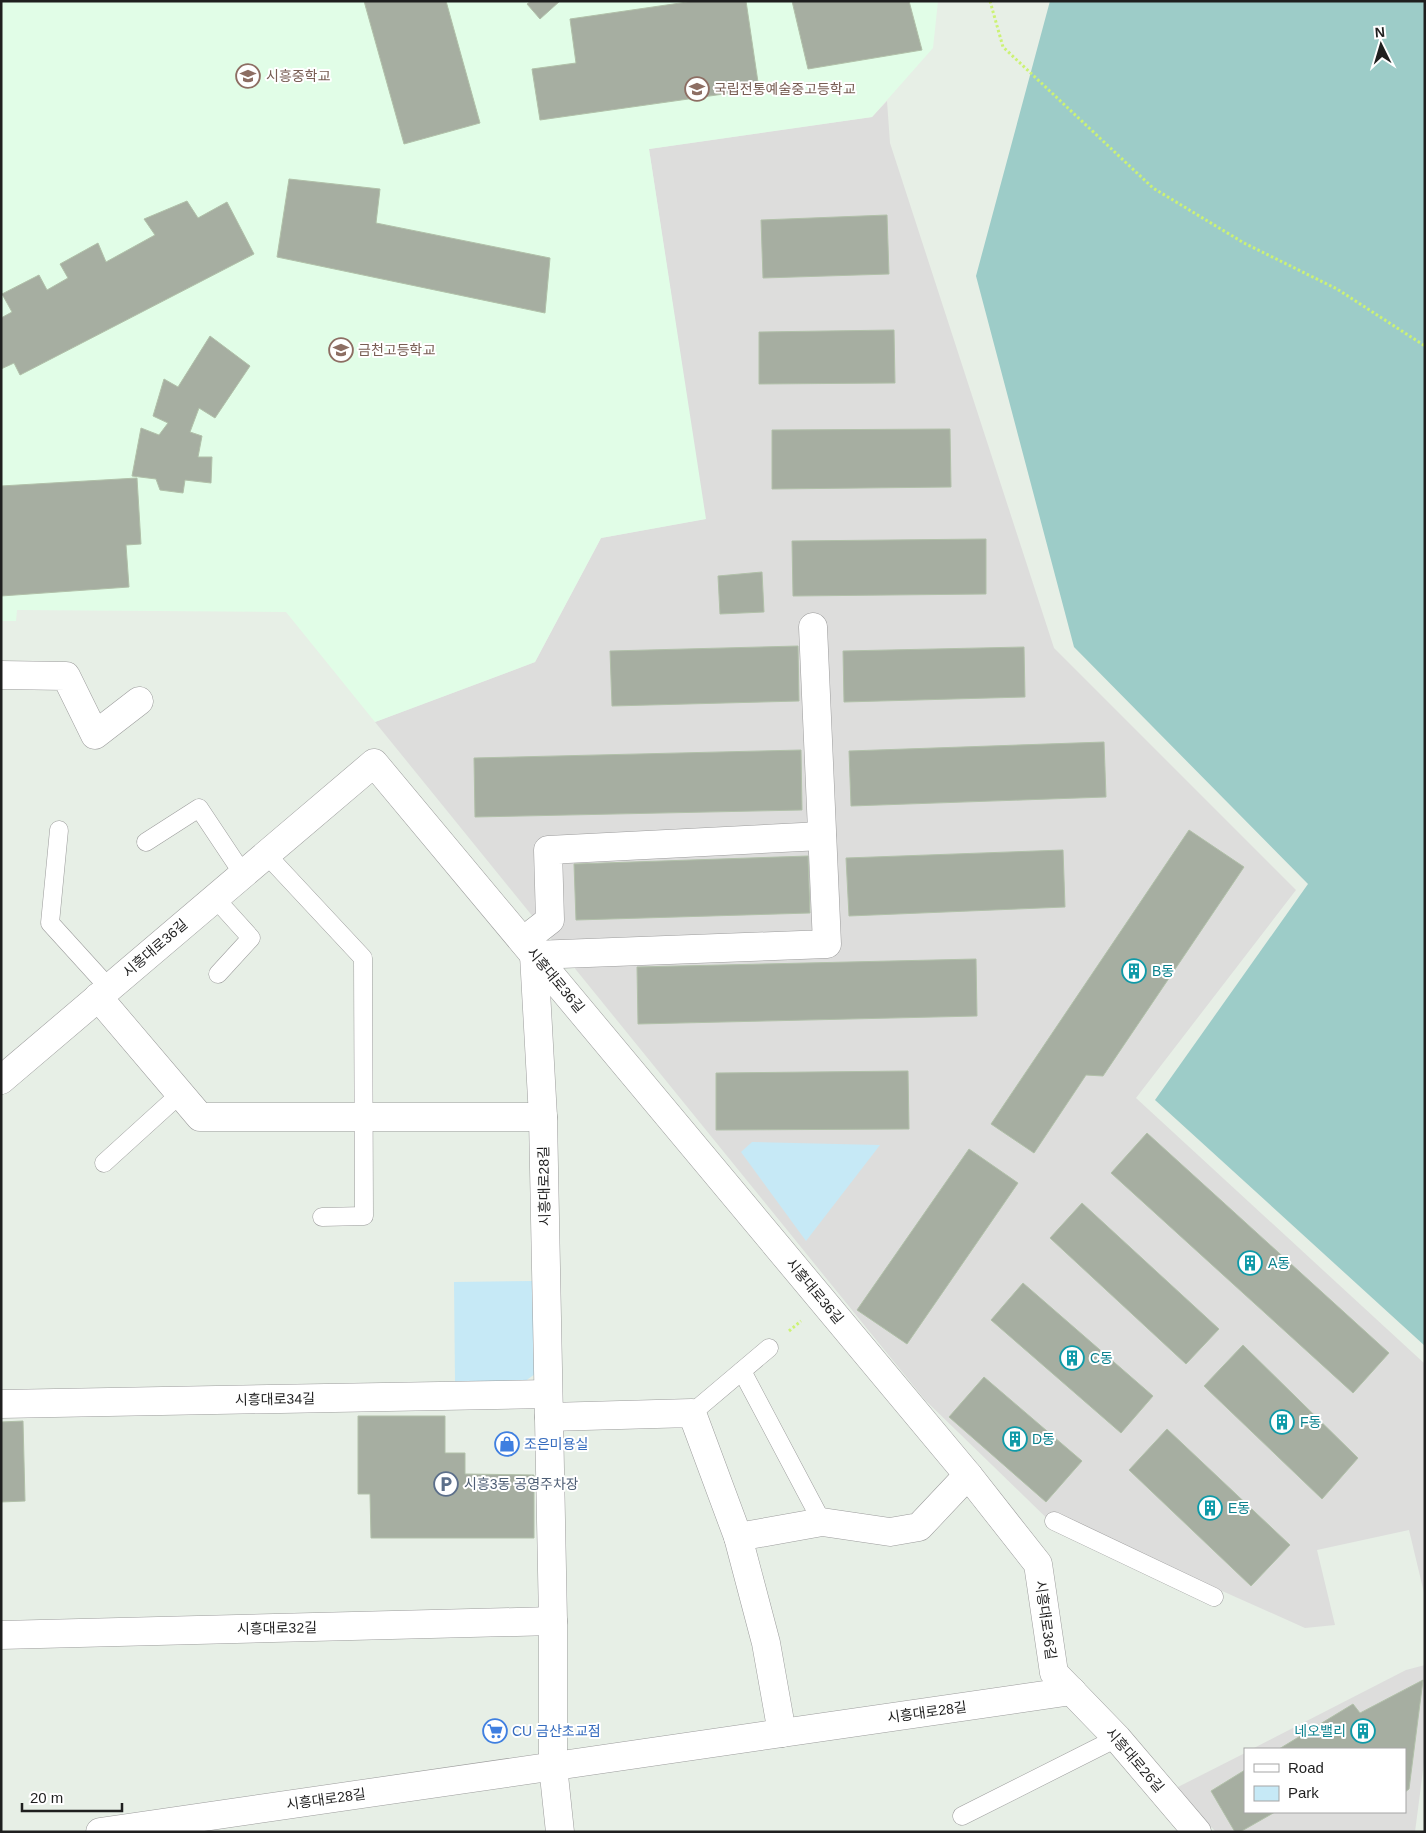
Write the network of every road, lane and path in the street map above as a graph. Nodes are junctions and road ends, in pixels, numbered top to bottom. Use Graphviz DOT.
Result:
graph roads {
  1 [pos="990,1"];
  2 [pos="1425,346"];
  3 [pos="813,627"];
  4 [pos="1,675"];
  5 [pos="139,701"];
  6 [pos="59,830"];
  7 [pos="822,836"];
  8 [pos="146,842"];
  9 [pos="266,854"];
  10 [pos="243,874"];
  11 [pos="214,897"];
  12 [pos="529,948"];
  13 [pos="218,974"];
  14 [pos="104,992"];
  15 [pos="1,1080"];
  16 [pos="180,1094"];
  17 [pos="362,1117"];
  18 [pos="543,1117"];
  19 [pos="104,1164"];
  20 [pos="322,1217"];
  21 [pos="824,1302"];
  22 [pos="769,1348"];
  23 [pos="742,1371"];
  24 [pos="1,1404"];
  25 [pos="549,1405"];
  26 [pos="692,1414"];
  27 [pos="968,1475"];
  28 [pos="1054,1521"];
  29 [pos="822,1522"];
  30 [pos="738,1537"];
  31 [pos="1214,1597"];
  32 [pos="553,1620"];
  33 [pos="1,1635"];
  34 [pos="1072,1691"];
  35 [pos="782,1733"];
  36 [pos="1117,1738"];
  37 [pos="553,1766"];
  38 [pos="962,1816"];
  39 [pos="100,1832"];
  40 [pos="560,1832"];
  41 [pos="1197,1832"];
  1 -- 2 [label="path"];
  3 -- 7 [label="street"];
  4 -- 5 [label="street"];
  6 -- 14 [label="lane"];
  7 -- 12 [label="street"];
  7 -- 12 [label="street"];
  8 -- 10 [label="lane"];
  9 -- 10 [label="street, 시흥대로36길"];
  9 -- 12 [label="street, 시흥대로36길"];
  9 -- 17 [label="lane"];
  10 -- 11 [label="street, 시흥대로36길"];
  11 -- 13 [label="lane"];
  11 -- 14 [label="street, 시흥대로36길"];
  12 -- 18 [label="street, 시흥대로28길"];
  12 -- 21 [label="street, 시흥대로36길"];
  14 -- 15 [label="street, 시흥대로36길"];
  14 -- 16 [label="street"];
  16 -- 17 [label="street"];
  16 -- 19 [label="lane"];
  17 -- 18 [label="street"];
  17 -- 20 [label="lane"];
  18 -- 25 [label="street, 시흥대로28길"];
  21 -- 22 [label="path"];
  21 -- 27 [label="street, 시흥대로36길"];
  22 -- 23 [label="lane"];
  23 -- 26 [label="lane"];
  23 -- 29 [label="lane"];
  24 -- 25 [label="street, 시흥대로34길"];
  25 -- 26 [label="street"];
  25 -- 32 [label="street, 시흥대로28길"];
  26 -- 30 [label="street"];
  27 -- 29 [label="street"];
  27 -- 34 [label="street, 시흥대로36길"];
  28 -- 31 [label="lane"];
  29 -- 30 [label="street"];
  30 -- 35 [label="street"];
  32 -- 33 [label="street, 시흥대로32길"];
  32 -- 37 [label="street, 시흥대로28길"];
  34 -- 35 [label="street, 시흥대로28길"];
  34 -- 36 [label="street, 시흥대로26길"];
  35 -- 37 [label="street, 시흥대로28길"];
  36 -- 38 [label="lane"];
  36 -- 41 [label="street, 시흥대로26길"];
  37 -- 39 [label="street, 시흥대로28길"];
  37 -- 40 [label="street"];
}
